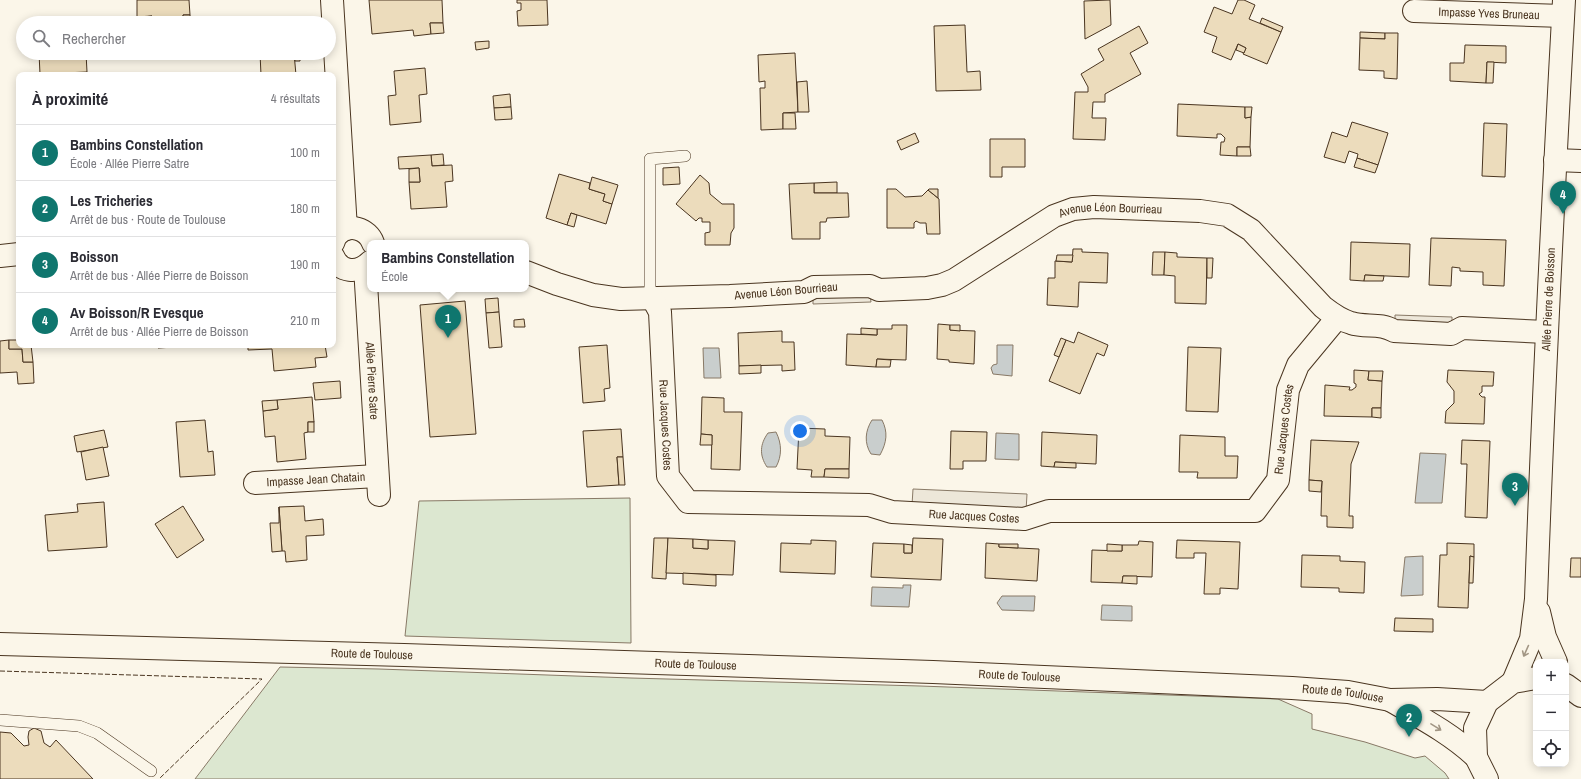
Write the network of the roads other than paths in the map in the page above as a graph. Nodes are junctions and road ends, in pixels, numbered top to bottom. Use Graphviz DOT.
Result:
graph roads {
  1 [pos="332,0"];
  2 [pos="1563,8"];
  3 [pos="1414,12"];
  4 [pos="333,16"];
  5 [pos="334,60"];
  6 [pos="334,72"];
  7 [pos="336,118"];
  8 [pos="685,156"];
  9 [pos="1555,160"];
  10 [pos="1581,161"];
  11 [pos="340,236"];
  12 [pos="372,240"];
  13 [pos="16,254"];
  14 [pos="0,256"];
  15 [pos="336,261"];
  16 [pos="367,265"];
  17 [pos="529,273"];
  18 [pos="368,292"];
  19 [pos="653,299"];
  20 [pos="1338,318"];
  21 [pos="1546,332"];
  22 [pos="255,483"];
  23 [pos="378,486"];
  24 [pos="1536,599"];
  25 [pos="0,644"];
  26 [pos="1555,659"];
  27 [pos="1533,679"];
  28 [pos="1513,682"];
  29 [pos="1390,700"];
  30 [pos="1487,702"];
  31 [pos="0,720"];
  32 [pos="1476,757"];
  33 [pos="151,771"];
  34 [pos="1487,779"];
  1 -- 4 [label="street"];
  2 -- 3 [label="street, Impasse Yves Bruneau"];
  2 -- 9 [label="street, Allée Pierre de Boisson"];
  5 -- 6 [label="street"];
  7 -- 11 [label="street"];
  8 -- 19 [label="lane"];
  9 -- 10 [label="street"];
  9 -- 21 [label="street, Allée Pierre de Boisson"];
  11 -- 12 [label="street"];
  13 -- 14 [label="street"];
  15 -- 16 [label="street"];
  17 -- 19 [label="street, Avenue Léon Bourrieau"];
  18 -- 23 [label="street, Allée Pierre Satre"];
  19 -- 20 [label="street, Avenue Léon Bourrieau"];
  19 -- 20 [label="street, Rue Jacques Costes"];
  20 -- 21 [label="street, Avenue Léon Bourrieau"];
  21 -- 24 [label="street, Allée Pierre de Boisson"];
  22 -- 23 [label="street, Impasse Jean Chatain"];
  24 -- 26 [label="street, Allée Pierre de Boisson"];
  24 -- 28 [label="street, Allée Pierre de Boisson, one-way"];
  25 -- 29 [label="street, Route de Toulouse"];
  27 -- 28 [label="street"];
  28 -- 30 [label="street"];
  29 -- 30 [label="street, Route de Toulouse"];
  29 -- 32 [label="street, Route de Toulouse, one-way"];
  30 -- 32 [label="street"];
  31 -- 33 [label="lane"];
  32 -- 34 [label="street"];
}
